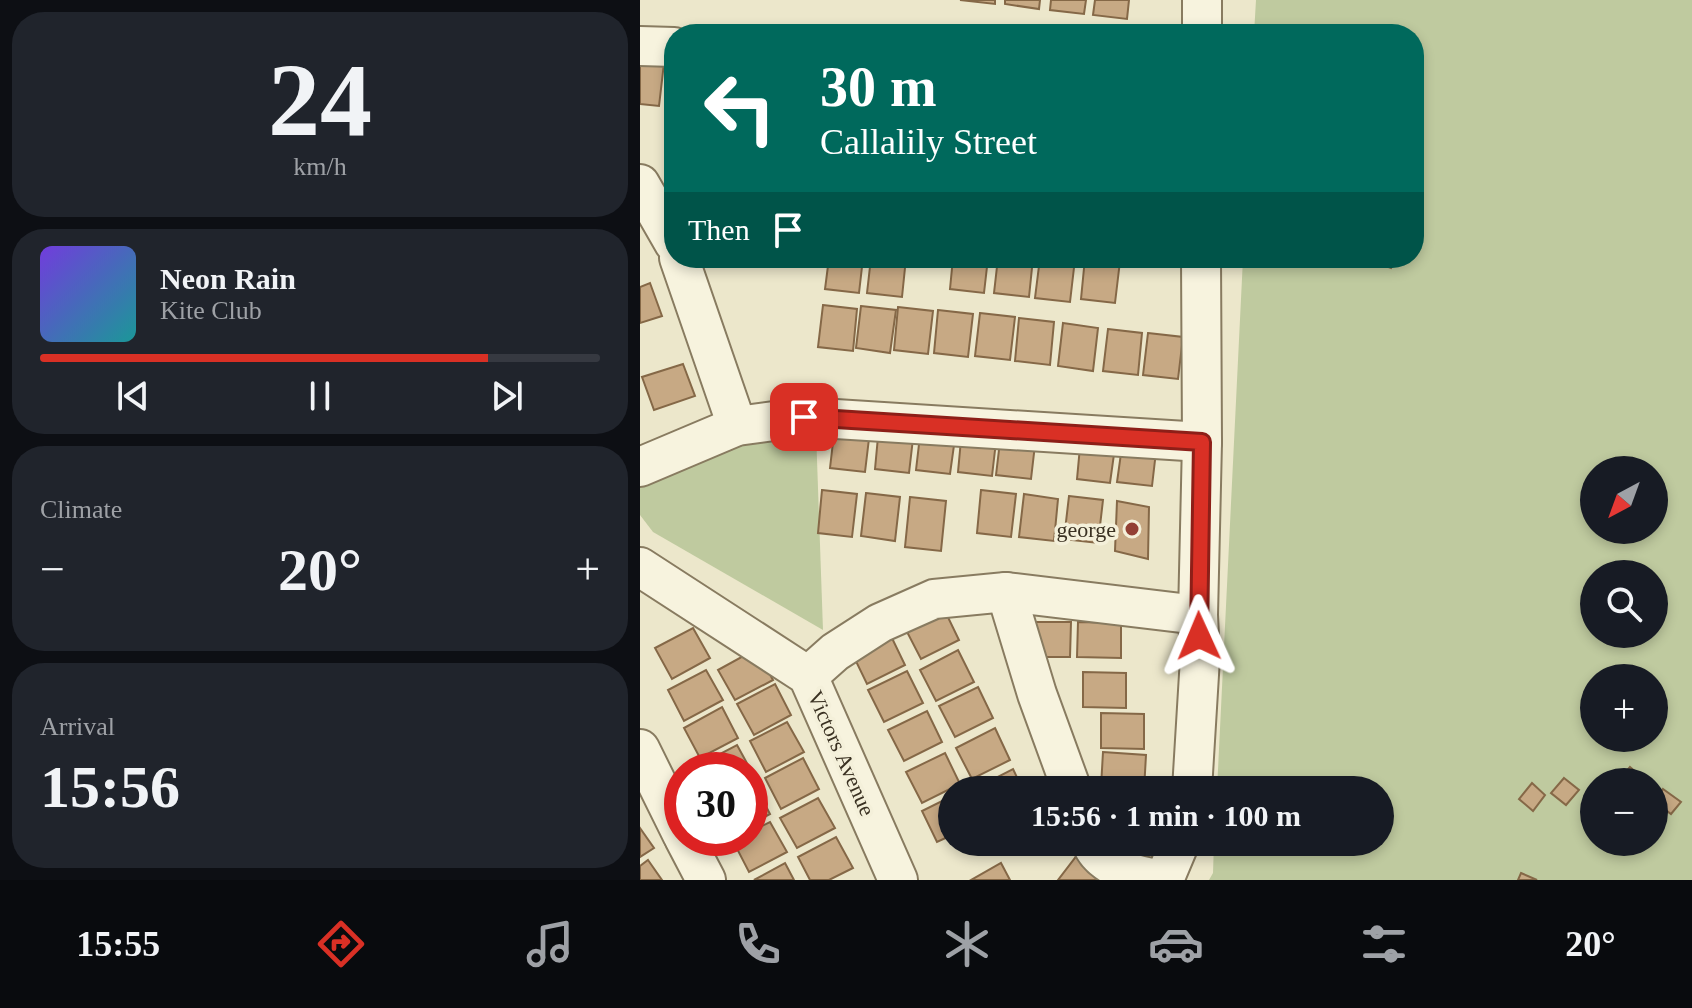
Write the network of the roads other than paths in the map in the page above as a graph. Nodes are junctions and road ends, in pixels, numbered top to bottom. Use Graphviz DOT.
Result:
graph roads {
  1 [pos="1202,0"];
  2 [pos="1202,24"];
  3 [pos="640,46"];
  4 [pos="664,47"];
  5 [pos="640,184"];
  6 [pos="664,226"];
  7 [pos="682,268"];
  8 [pos="1201,268"];
  9 [pos="737,426"];
  10 [pos="1202,442"];
  11 [pos="640,467"];
  12 [pos="640,567"];
  13 [pos="1006,592"];
  14 [pos="1198,615"];
  15 [pos="808,676"];
  16 [pos="640,749"];
  17 [pos="1067,776"];
  18 [pos="1193,776"];
  19 [pos="664,798"];
  20 [pos="693,856"];
  21 [pos="1101,856"];
  22 [pos="1174,856"];
  23 [pos="706,880"];
  24 [pos="898,880"];
  25 [pos="1163,880"];
  1 -- 2 [label="street"];
  3 -- 4 [label="street"];
  5 -- 6 [label="street"];
  7 -- 9 [label="street"];
  8 -- 10 [label="street"];
  9 -- 10 [label="street"];
  9 -- 11 [label="street"];
  10 -- 14 [label="street"];
  12 -- 15 [label="street, Victors Avenue"];
  13 -- 14 [label="street"];
  13 -- 15 [label="street"];
  13 -- 17 [label="street"];
  14 -- 18 [label="street"];
  15 -- 24 [label="street, Victors Avenue"];
  16 -- 19 [label="street"];
  20 -- 23 [label="street"];
  21 -- 25 [label="street"];
  22 -- 25 [label="street"];
}
